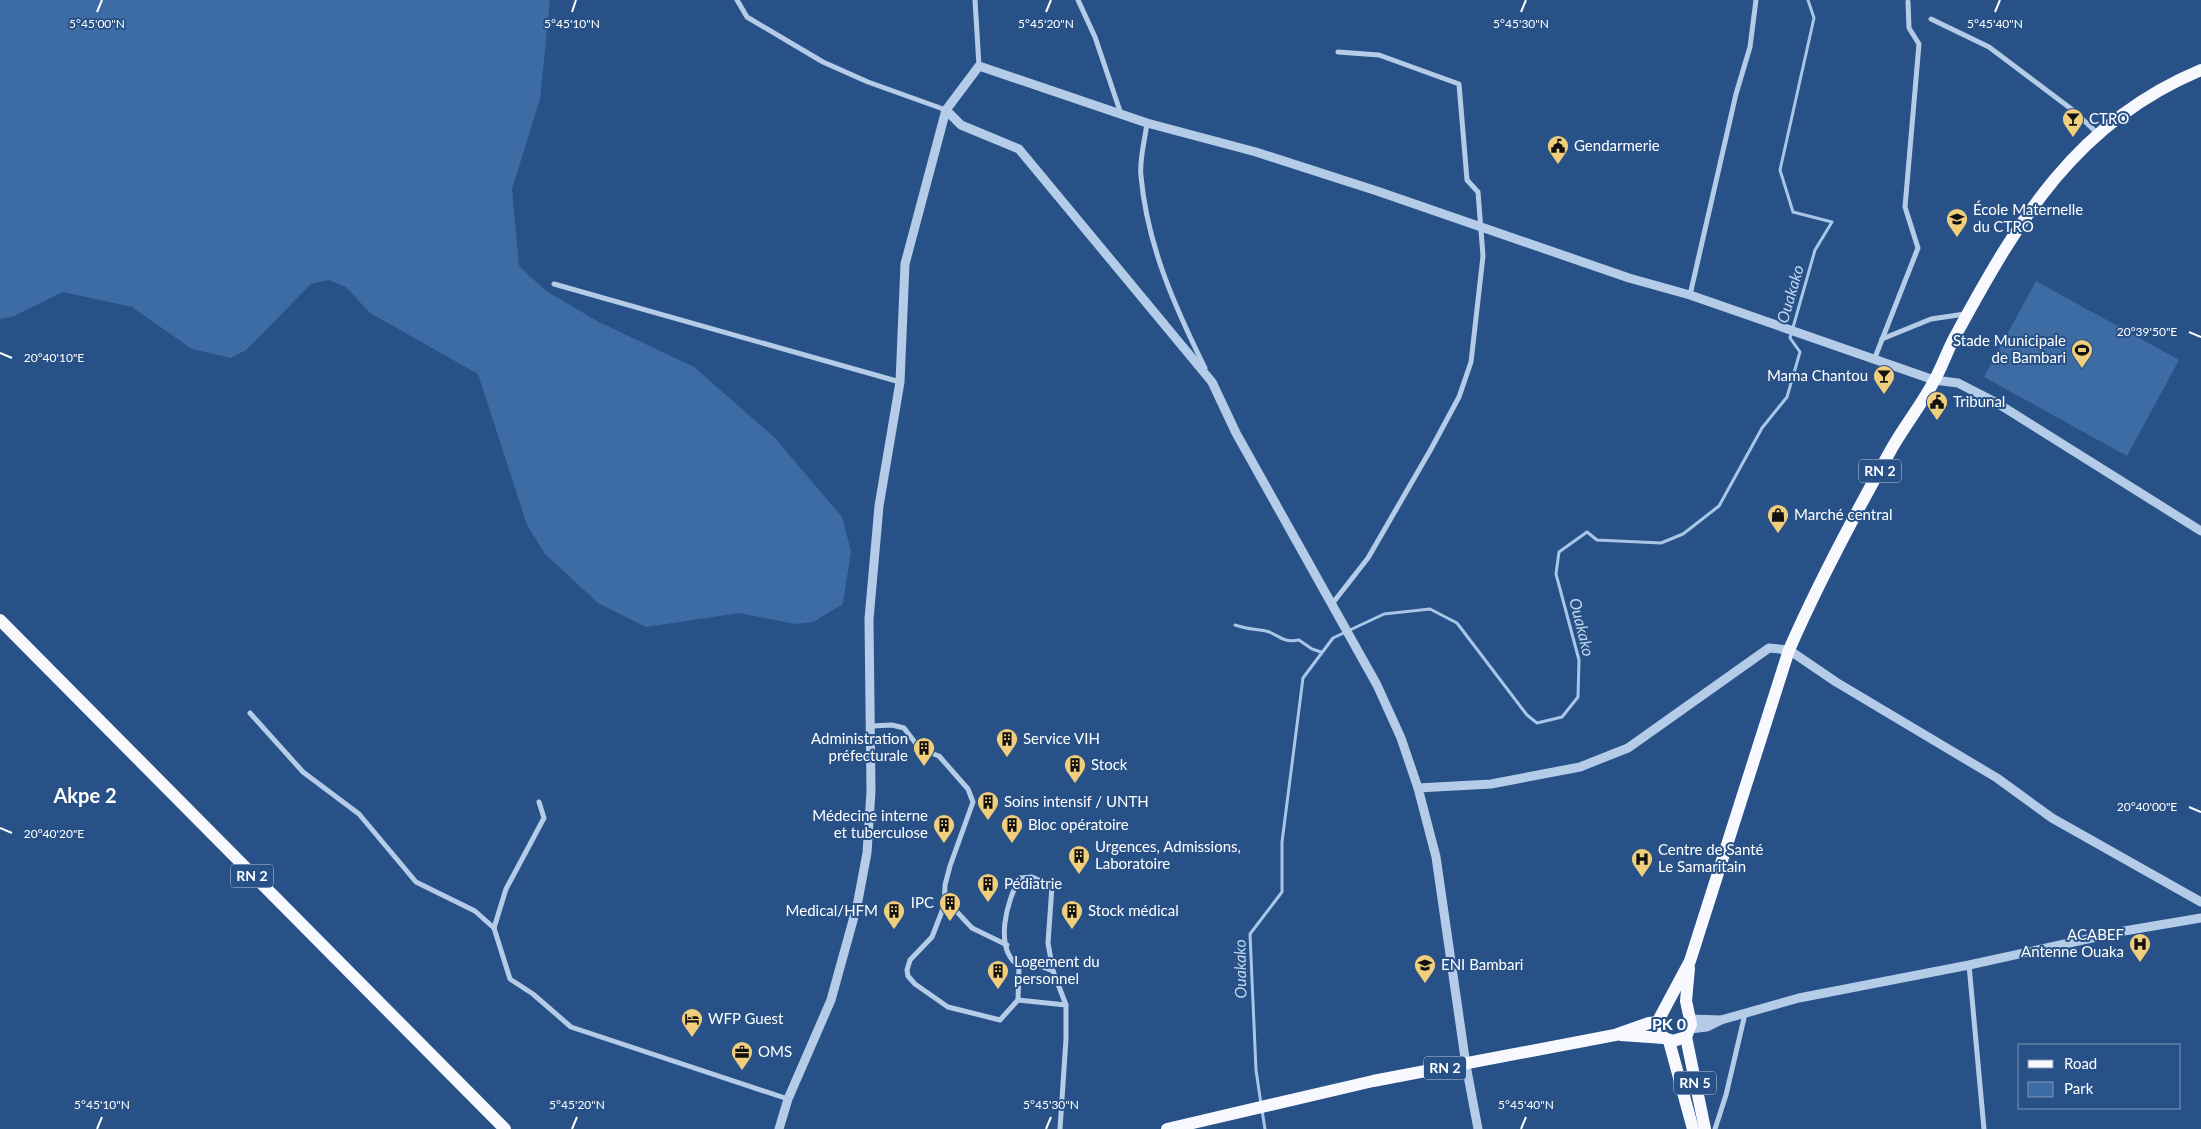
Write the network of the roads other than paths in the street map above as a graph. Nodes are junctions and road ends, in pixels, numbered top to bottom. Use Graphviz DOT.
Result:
graph roads {
  1 [pos="737,0"];
  2 [pos="975,0"];
  3 [pos="1078,0"];
  4 [pos="1756,0"];
  5 [pos="1908,2"];
  6 [pos="1931,20"];
  7 [pos="1338,52"];
  8 [pos="978,66"];
  9 [pos="2201,70"];
  10 [pos="946,110"];
  11 [pos="1121,114"];
  12 [pos="1147,123"];
  13 [pos="2097,132"];
  14 [pos="1483,228"];
  15 [pos="554,284"];
  16 [pos="1690,295"];
  17 [pos="1968,314"];
  18 [pos="1882,339"];
  19 [pos="1874,360"];
  20 [pos="1934,380"];
  21 [pos="900,382"];
  22 [pos="1212,382"];
  23 [pos="2201,531"];
  24 [pos="1332,604"];
  25 [pos="0,620"];
  26 [pos="1789,650"];
  27 [pos="250,713"];
  28 [pos="871,726"];
  29 [pos="1418,788"];
  30 [pos="539,802"];
  31 [pos="2201,902"];
  32 [pos="944,906"];
  33 [pos="2201,918"];
  34 [pos="494,928"];
  35 [pos="1007,945"];
  36 [pos="1690,961"];
  37 [pos="1969,965"];
  38 [pos="1018,966"];
  39 [pos="1053,971"];
  40 [pos="1018,1000"];
  41 [pos="1066,1005"];
  42 [pos="1744,1014"];
  43 [pos="1661,1018"];
  44 [pos="1688,1025"];
  45 [pos="1615,1035"];
  46 [pos="1667,1039"];
  47 [pos="1466,1065"];
  48 [pos="788,1100"];
  49 [pos="1694,1105"];
  50 [pos="505,1129"];
  51 [pos="779,1129"];
  52 [pos="1060,1129"];
  53 [pos="1167,1129"];
  54 [pos="1478,1129"];
  55 [pos="1693,1129"];
  56 [pos="1705,1129"];
  57 [pos="1715,1129"];
  58 [pos="1984,1129"];
  1 -- 10 [label="street"];
  2 -- 8 [label="street"];
  3 -- 11 [label="street"];
  4 -- 16 [label="street"];
  5 -- 18 [label="street"];
  6 -- 13 [label="street"];
  7 -- 14 [label="street"];
  8 -- 10 [label="street"];
  8 -- 11 [label="street"];
  9 -- 13 [label="main road, RN 2"];
  10 -- 21 [label="street"];
  10 -- 22 [label="street"];
  11 -- 12 [label="street"];
  12 -- 14 [label="street"];
  12 -- 22 [label="street"];
  13 -- 17 [label="main road, RN 2"];
  14 -- 16 [label="street"];
  14 -- 24 [label="street"];
  15 -- 21 [label="street"];
  16 -- 19 [label="street"];
  17 -- 18 [label="street"];
  17 -- 20 [label="main road, RN 2"];
  18 -- 19 [label="street"];
  19 -- 20 [label="street"];
  20 -- 23 [label="street"];
  20 -- 26 [label="main road, RN 2"];
  21 -- 28 [label="street"];
  22 -- 24 [label="street"];
  24 -- 29 [label="street"];
  25 -- 50 [label="main road, RN 2"];
  26 -- 29 [label="street"];
  26 -- 31 [label="street"];
  26 -- 36 [label="main road, RN 2"];
  27 -- 34 [label="street"];
  28 -- 32 [label="street"];
  28 -- 48 [label="street"];
  29 -- 47 [label="street"];
  30 -- 34 [label="street"];
  32 -- 35 [label="street"];
  32 -- 40 [label="street"];
  33 -- 37 [label="street"];
  34 -- 48 [label="street"];
  35 -- 38 [label="street"];
  35 -- 39 [label="street"];
  36 -- 43 [label="main road, RN 2"];
  36 -- 44 [label="main road, RN 2"];
  37 -- 42 [label="street"];
  37 -- 58 [label="street"];
  38 -- 39 [label="street"];
  38 -- 40 [label="street"];
  39 -- 41 [label="street"];
  40 -- 41 [label="street"];
  41 -- 52 [label="street"];
  42 -- 44 [label="street"];
  42 -- 57 [label="street"];
  43 -- 44 [label="main road"];
  43 -- 45 [label="main road, RN 2"];
  43 -- 46 [label="main road"];
  44 -- 46 [label="main road"];
  44 -- 49 [label="main road, RN 5"];
  45 -- 46 [label="main road, RN 2"];
  45 -- 47 [label="main road, RN 2"];
  46 -- 49 [label="main road, RN 5"];
  47 -- 53 [label="main road, RN 2"];
  47 -- 54 [label="street"];
  48 -- 51 [label="street"];
  49 -- 55 [label="main road, RN 5"];
  49 -- 56 [label="main road, RN 5"];
}
